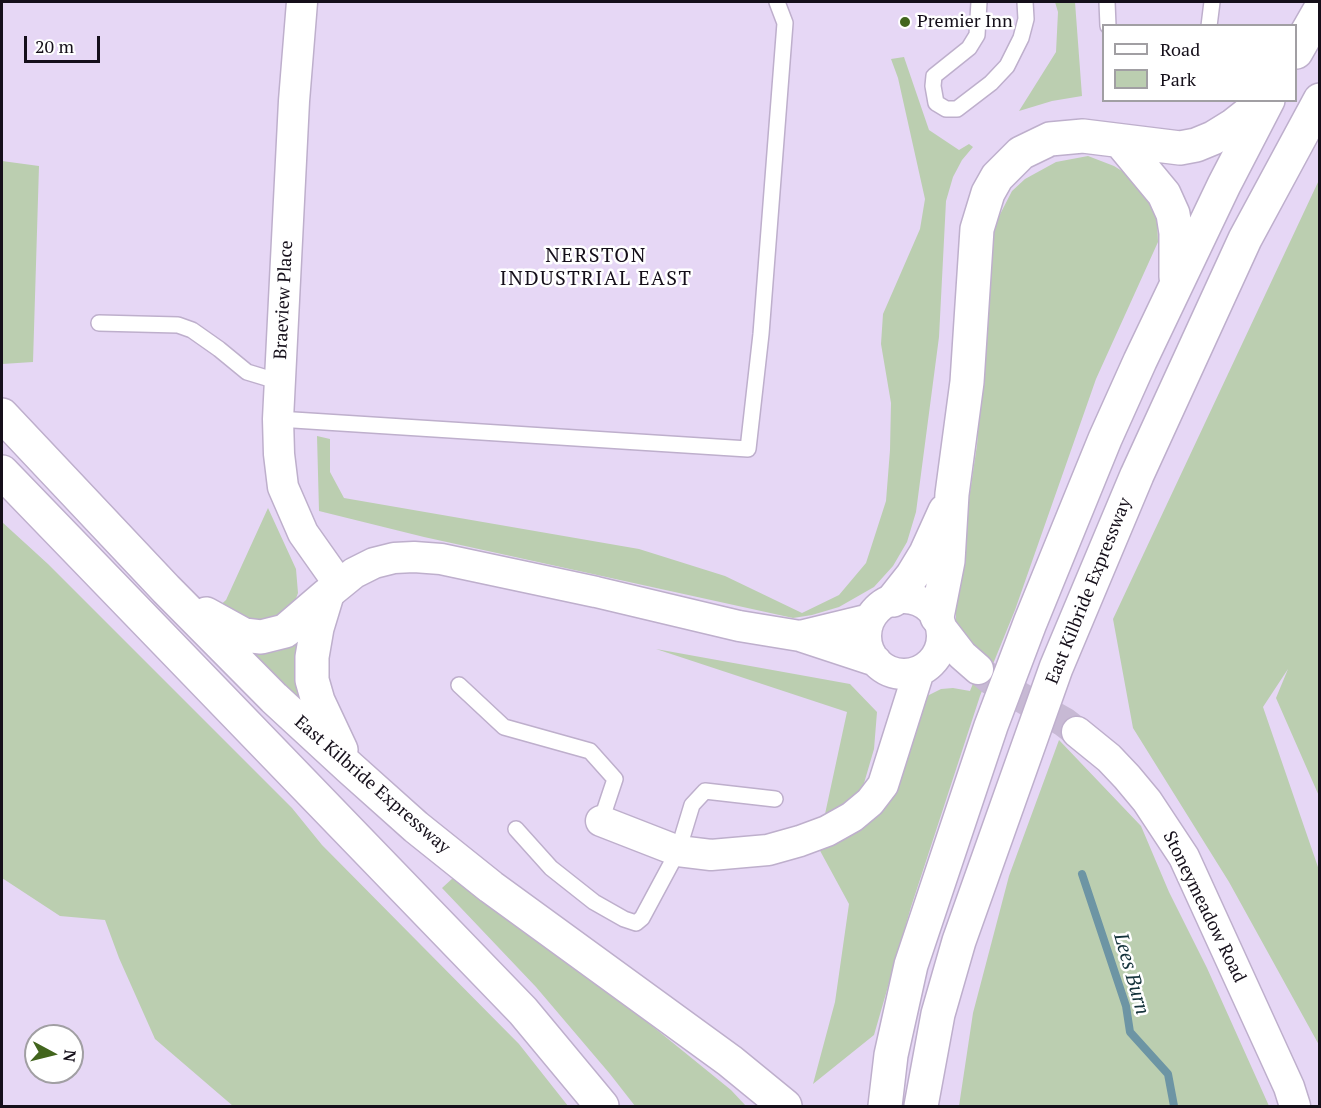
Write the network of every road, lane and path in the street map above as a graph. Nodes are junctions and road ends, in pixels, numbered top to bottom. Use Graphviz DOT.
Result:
graph roads {
  1 [pos="302,2"];
  2 [pos="777,2"];
  3 [pos="979,2"];
  4 [pos="1025,2"];
  5 [pos="1107,2"];
  6 [pos="1212,2"];
  7 [pos="1320,10"];
  8 [pos="1108,24"];
  9 [pos="1209,24"];
  10 [pos="1297,50"];
  11 [pos="1320,100"];
  12 [pos="1264,102"];
  13 [pos="1266,102"];
  14 [pos="1120,141"];
  15 [pos="1175,285"];
  16 [pos="99,323"];
  17 [pos="280,382"];
  18 [pos="2,415"];
  19 [pos="278,419"];
  20 [pos="2,472"];
  21 [pos="952,494"];
  22 [pos="166,589"];
  23 [pos="333,589"];
  24 [pos="882,610"];
  25 [pos="939,623"];
  26 [pos="800,636"];
  27 [pos="879,664"];
  28 [pos="920,670"];
  29 [pos="459,685"];
  30 [pos="1077,732"];
  31 [pos="895,745"];
  32 [pos="350,768"];
  33 [pos="775,799"];
  34 [pos="601,821"];
  35 [pos="516,829"];
  36 [pos="678,851"];
  37 [pos="602,1107"];
  38 [pos="785,1107"];
  39 [pos="885,1107"];
  40 [pos="921,1107"];
  41 [pos="1295,1107"];
  1 -- 17 [label="street, Braeview Place"];
  2 -- 19 [label="lane"];
  3 -- 4 [label="lane"];
  5 -- 8 [label="lane"];
  6 -- 9 [label="lane"];
  7 -- 10 [label="main road"];
  11 -- 40 [label="main road, East Kilbride Expressway"];
  12 -- 14 [label="main road"];
  13 -- 15 [label="main road"];
  14 -- 15 [label="main road"];
  14 -- 21 [label="main road"];
  15 -- 39 [label="main road"];
  16 -- 17 [label="lane"];
  17 -- 19 [label="street, Braeview Place"];
  18 -- 22 [label="main road, East Kilbride Expressway"];
  19 -- 23 [label="street, Braeview Place"];
  20 -- 37 [label="main road"];
  21 -- 24 [label="main road"];
  21 -- 25 [label="main road"];
  22 -- 23 [label="main road"];
  22 -- 32 [label="main road, East Kilbride Expressway"];
  23 -- 26 [label="street"];
  23 -- 32 [label="main road"];
  24 -- 25 [label="street"];
  24 -- 26 [label="street"];
  24 -- 27 [label="street"];
  25 -- 28 [label="street"];
  25 -- 28 [label="street"];
  26 -- 27 [label="street"];
  27 -- 28 [label="street"];
  27 -- 31 [label="street"];
  28 -- 31 [label="street"];
  29 -- 34 [label="lane"];
  30 -- 41 [label="street, Stoneymeadow Road"];
  31 -- 36 [label="street"];
  32 -- 38 [label="main road, East Kilbride Expressway"];
  33 -- 36 [label="lane"];
  34 -- 36 [label="street"];
  35 -- 36 [label="lane"];
}
